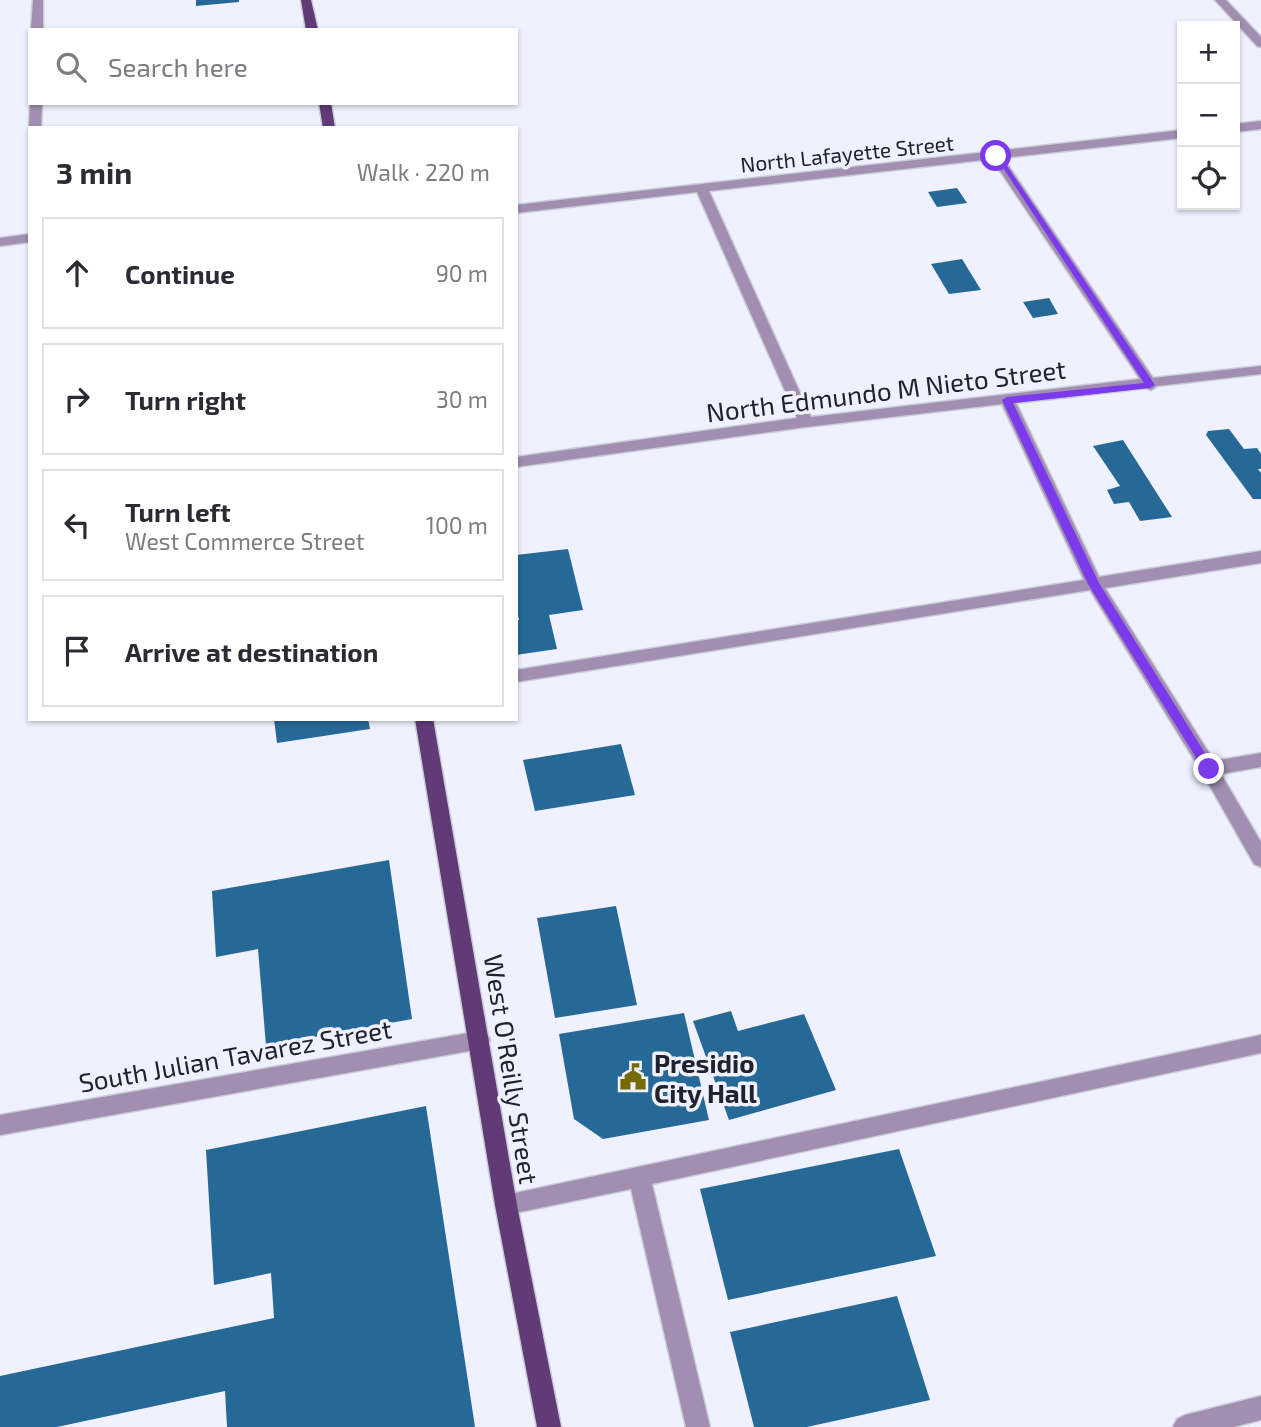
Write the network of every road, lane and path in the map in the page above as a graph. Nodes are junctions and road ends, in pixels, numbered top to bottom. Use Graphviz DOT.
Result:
graph roads {
  1 [pos="38,0"];
  2 [pos="306,0"];
  3 [pos="1220,0"];
  4 [pos="37,28"];
  5 [pos="312,28"];
  6 [pos="1261,44"];
  7 [pos="36,105"];
  8 [pos="325,105"];
  9 [pos="1261,125"];
  10 [pos="35,126"];
  11 [pos="329,126"];
  12 [pos="1240,127"];
  13 [pos="1177,135"];
  14 [pos="996,156"];
  15 [pos="701,188"];
  16 [pos="518,209"];
  17 [pos="28,238"];
  18 [pos="0,242"];
  19 [pos="1261,370"];
  20 [pos="1150,385"];
  21 [pos="1007,400"];
  22 [pos="806,422"];
  23 [pos="518,462"];
  24 [pos="1261,557"];
  25 [pos="1094,584"];
  26 [pos="518,676"];
  27 [pos="424,721"];
  28 [pos="1261,760"];
  29 [pos="1209,769"];
  30 [pos="1261,859"];
  31 [pos="480,1040"];
  32 [pos="1261,1044"];
  33 [pos="0,1125"];
  34 [pos="639,1176"];
  35 [pos="506,1205"];
  36 [pos="1261,1408"];
  37 [pos="548,1427"];
  38 [pos="698,1427"];
  39 [pos="1185,1427"];
  1 -- 4 [label="street"];
  2 -- 5 [label="main road"];
  3 -- 6 [label="street"];
  7 -- 10 [label="street"];
  8 -- 11 [label="main road"];
  9 -- 12 [label="street"];
  13 -- 14 [label="street, North Lafayette Street"];
  14 -- 15 [label="street, North Lafayette Street"];
  14 -- 20 [label="street"];
  15 -- 16 [label="street, North Lafayette Street"];
  15 -- 22 [label="street"];
  17 -- 18 [label="street"];
  19 -- 20 [label="street, North Edmundo M Nieto Street"];
  20 -- 21 [label="street, North Edmundo M Nieto Street"];
  21 -- 22 [label="street, North Edmundo M Nieto Street"];
  21 -- 25 [label="street"];
  22 -- 23 [label="street, North Edmundo M Nieto Street"];
  24 -- 25 [label="street"];
  25 -- 26 [label="street"];
  25 -- 29 [label="street"];
  27 -- 31 [label="main road, West O'Reilly Street"];
  28 -- 29 [label="street"];
  29 -- 30 [label="street"];
  31 -- 33 [label="street, South Julian Tavarez Street"];
  31 -- 35 [label="main road, West O'Reilly Street"];
  32 -- 34 [label="street"];
  34 -- 35 [label="street"];
  34 -- 38 [label="street"];
  35 -- 37 [label="main road, West O'Reilly Street"];
  36 -- 39 [label="street"];
}
